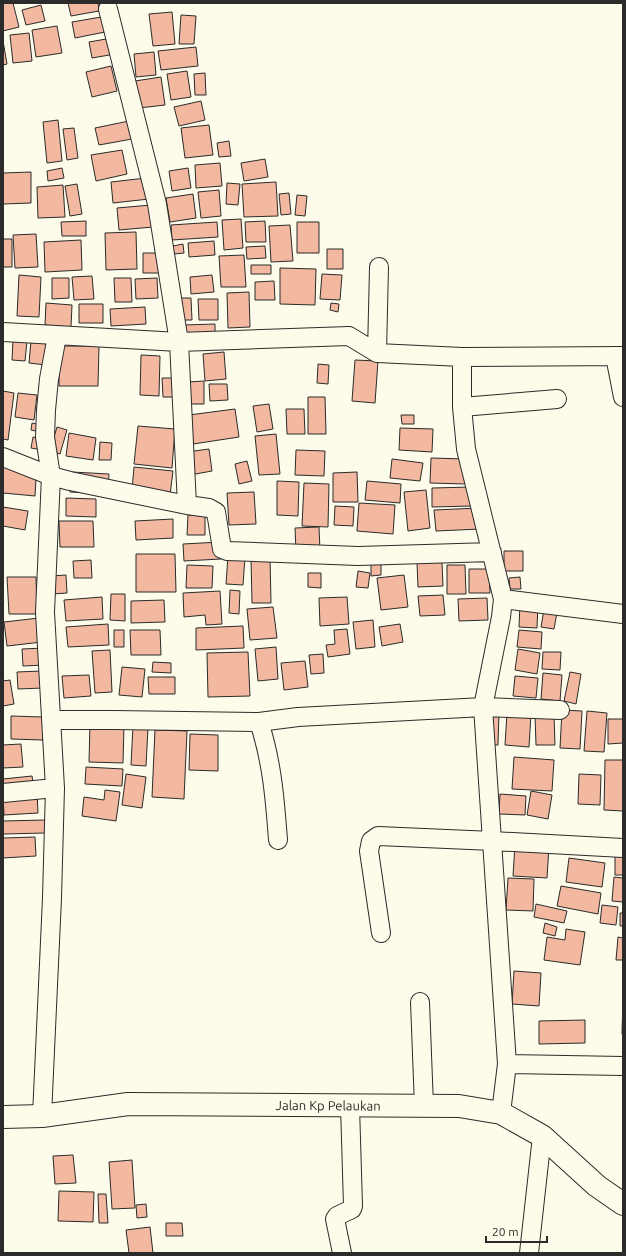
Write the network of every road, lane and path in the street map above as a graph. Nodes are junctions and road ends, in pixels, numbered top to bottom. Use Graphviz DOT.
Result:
graph roads {
  1 [pos="108,9"];
  2 [pos="380,267"];
  3 [pos="3,332"];
  4 [pos="57,336"];
  5 [pos="179,342"];
  6 [pos="377,353"];
  7 [pos="619,356"];
  8 [pos="462,357"];
  9 [pos="623,397"];
  10 [pos="557,399"];
  11 [pos="462,407"];
  12 [pos="3,457"];
  13 [pos="51,476"];
  14 [pos="187,505"];
  15 [pos="492,552"];
  16 [pos="503,599"];
  17 [pos="623,614"];
  18 [pos="483,707"];
  19 [pos="560,710"];
  20 [pos="51,720"];
  21 [pos="259,722"];
  22 [pos="55,788"];
  23 [pos="3,793"];
  24 [pos="278,840"];
  25 [pos="493,841"];
  26 [pos="623,848"];
  27 [pos="381,933"];
  28 [pos="420,1002"];
  29 [pos="507,1064"];
  30 [pos="623,1066"];
  31 [pos="350,1106"];
  32 [pos="424,1106"];
  33 [pos="501,1113"];
  34 [pos="42,1116"];
  35 [pos="3,1117"];
  36 [pos="542,1136"];
  37 [pos="623,1204"];
  38 [pos="342,1253"];
  39 [pos="529,1253"];
  1 -- 5 [label="street"];
  2 -- 6 [label="street"];
  3 -- 4 [label="street"];
  4 -- 5 [label="street"];
  4 -- 13 [label="street"];
  5 -- 6 [label="street"];
  5 -- 14 [label="street"];
  6 -- 8 [label="street"];
  7 -- 8 [label="street"];
  7 -- 9 [label="street"];
  8 -- 11 [label="street"];
  10 -- 11 [label="street"];
  11 -- 15 [label="street"];
  12 -- 13 [label="street"];
  13 -- 14 [label="street"];
  13 -- 20 [label="street"];
  14 -- 15 [label="street"];
  15 -- 16 [label="street"];
  16 -- 17 [label="street"];
  16 -- 18 [label="street"];
  18 -- 19 [label="street"];
  18 -- 21 [label="street"];
  18 -- 25 [label="street"];
  20 -- 21 [label="street"];
  20 -- 22 [label="street"];
  21 -- 24 [label="street"];
  22 -- 23 [label="street"];
  22 -- 34 [label="street"];
  25 -- 26 [label="street"];
  25 -- 27 [label="street"];
  25 -- 29 [label="street"];
  28 -- 32 [label="street"];
  29 -- 30 [label="street"];
  29 -- 33 [label="street"];
  31 -- 32 [label="street, Jalan Kp Pelaukan"];
  31 -- 34 [label="street, Jalan Kp Pelaukan"];
  31 -- 38 [label="street"];
  32 -- 33 [label="street, Jalan Kp Pelaukan"];
  33 -- 36 [label="street, Jalan Kp Pelaukan"];
  34 -- 35 [label="street, Jalan Kp Pelaukan"];
  36 -- 37 [label="street, Jalan Kp Pelaukan"];
  36 -- 39 [label="street"];
}
